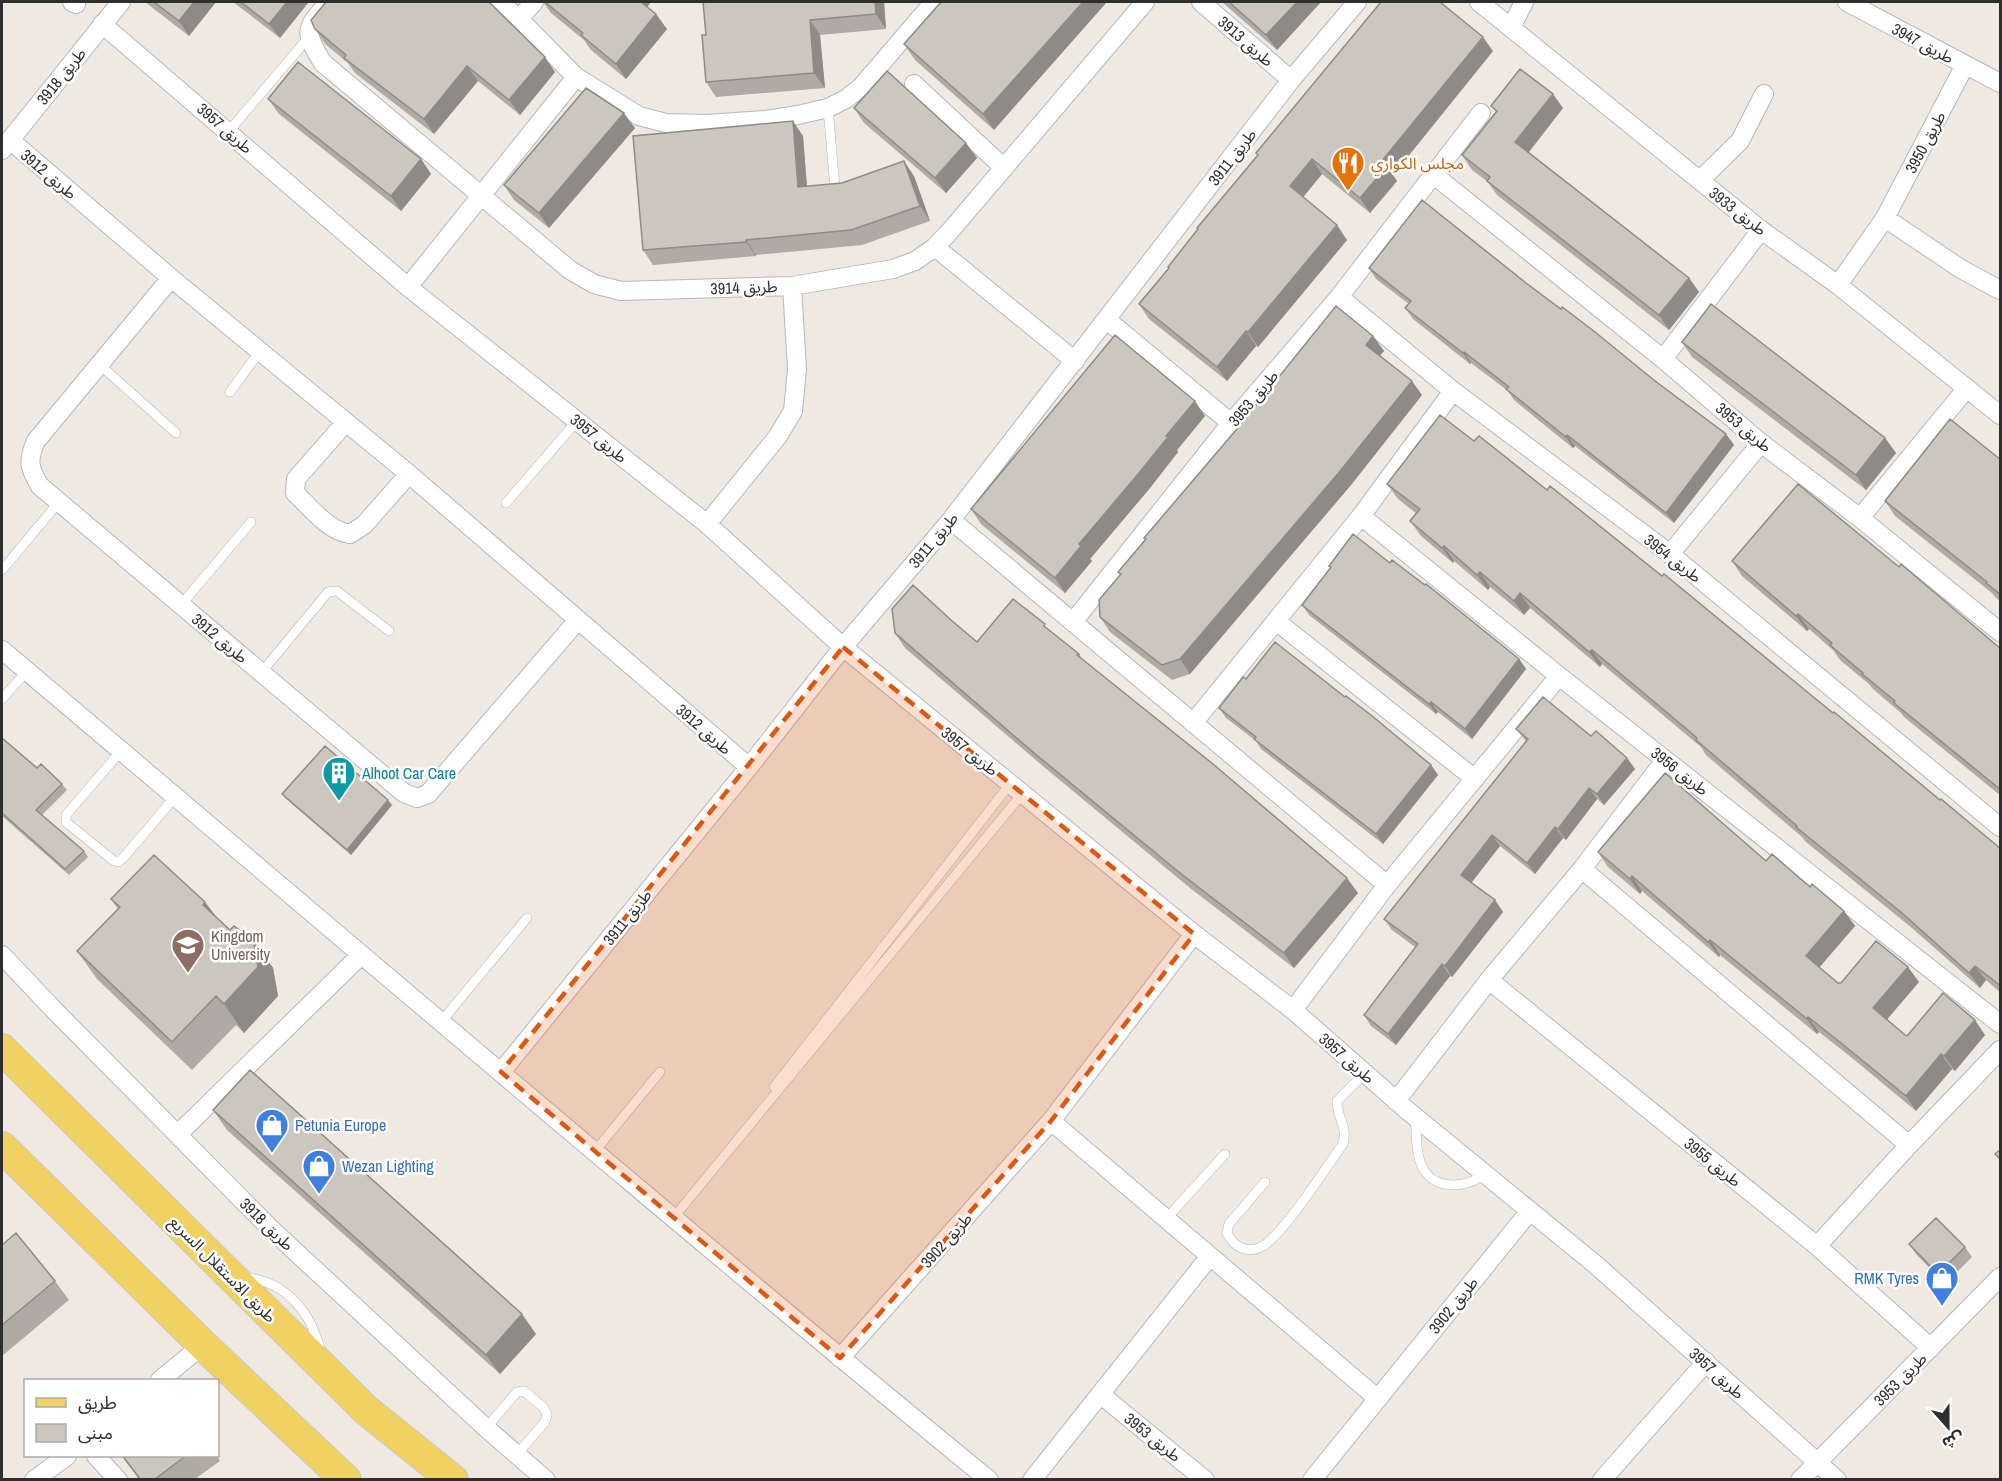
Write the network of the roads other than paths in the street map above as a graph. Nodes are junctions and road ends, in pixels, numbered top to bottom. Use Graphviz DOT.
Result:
graph roads {
  1 [pos="121,2"];
  2 [pos="329,2"];
  3 [pos="499,2"];
  4 [pos="534,2"];
  5 [pos="934,2"];
  6 [pos="1145,2"];
  7 [pos="1201,2"];
  8 [pos="1357,2"];
  9 [pos="1479,2"];
  10 [pos="1524,2"];
  11 [pos="1846,2"];
  12 [pos="519,18"];
  13 [pos="102,24"];
  14 [pos="1511,28"];
  15 [pos="311,42"];
  16 [pos="1965,65"];
  17 [pos="576,77"];
  18 [pos="1291,80"];
  19 [pos="914,84"];
  20 [pos="2001,84"];
  21 [pos="1764,94"];
  22 [pos="828,108"];
  23 [pos="1481,113"];
  24 [pos="229,131"];
  25 [pos="6,145"];
  26 [pos="1004,168"];
  27 [pos="1434,175"];
  28 [pos="1700,180"];
  29 [pos="835,188"];
  30 [pos="482,195"];
  31 [pos="1885,218"];
  32 [pos="1761,230"];
  33 [pos="935,247"];
  34 [pos="171,278"];
  35 [pos="1838,285"];
  36 [pos="792,286"];
  37 [pos="408,287"];
  38 [pos="2001,290"];
  39 [pos="1339,297"];
  40 [pos="1107,320"];
  41 [pos="260,351"];
  42 [pos="1663,359"];
  43 [pos="1075,361"];
  44 [pos="99,364"];
  45 [pos="1967,388"];
  46 [pos="1453,391"];
  47 [pos="231,392"];
  48 [pos="2001,416"];
  49 [pos="577,421"];
  50 [pos="346,422"];
  51 [pos="1231,423"];
  52 [pos="176,433"];
  53 [pos="1761,442"];
  54 [pos="409,474"];
  55 [pos="59,502"];
  56 [pos="506,503"];
  57 [pos="1361,516"];
  58 [pos="1860,518"];
  59 [pos="951,520"];
  60 [pos="251,522"];
  61 [pos="707,524"];
  62 [pos="1670,554"];
  63 [pos="2,570"];
  64 [pos="182,605"];
  65 [pos="578,620"];
  66 [pos="1276,621"];
  67 [pos="1072,622"];
  68 [pos="389,631"];
  69 [pos="2001,632"];
  70 [pos="843,646"];
  71 [pos="2,650"];
  72 [pos="27,671"];
  73 [pos="261,673"];
  74 [pos="1559,676"];
  75 [pos="2,699"];
  76 [pos="1193,723"];
  77 [pos="121,751"];
  78 [pos="1665,760"];
  79 [pos="749,767"];
  80 [pos="1475,779"];
  81 [pos="1016,789"];
  82 [pos="175,797"];
  83 [pos="2001,827"];
  84 [pos="1582,869"];
  85 [pos="1387,885"];
  86 [pos="527,918"];
  87 [pos="1194,934"];
  88 [pos="2,955"];
  89 [pos="361,955"];
  90 [pos="1490,980"];
  91 [pos="1293,1010"];
  92 [pos="441,1022"];
  93 [pos="2001,1024"];
  94 [pos="2,1049"];
  95 [pos="2001,1050"];
  96 [pos="501,1072"];
  97 [pos="660,1072"];
  98 [pos="1365,1073"];
  99 [pos="1396,1101"];
  100 [pos="1415,1117"];
  101 [pos="1051,1121"];
  102 [pos="746,1128"];
  103 [pos="178,1134"];
  104 [pos="1909,1145"];
  105 [pos="2,1147"];
  106 [pos="595,1151"];
  107 [pos="1225,1154"];
  108 [pos="1485,1174"];
  109 [pos="1265,1182"];
  110 [pos="1529,1212"];
  111 [pos="674,1217"];
  112 [pos="1166,1219"];
  113 [pos="1817,1246"];
  114 [pos="1210,1256"];
  115 [pos="2001,1277"];
  116 [pos="203,1345"];
  117 [pos="1931,1348"];
  118 [pos="840,1358"];
  119 [pos="1706,1362"];
  120 [pos="161,1379"];
  121 [pos="1100,1394"];
  122 [pos="1377,1398"];
  123 [pos="486,1428"];
  124 [pos="518,1453"];
  125 [pos="64,1457"];
  126 [pos="98,1457"];
  127 [pos="1816,1462"];
  128 [pos="34,1479"];
  129 [pos="118,1479"];
  130 [pos="346,1479"];
  131 [pos="453,1479"];
  132 [pos="546,1479"];
  133 [pos="988,1479"];
  134 [pos="1032,1479"];
  135 [pos="1205,1479"];
  136 [pos="1312,1479"];
  137 [pos="1602,1479"];
  138 [pos="1800,1479"];
  139 [pos="1837,1479"];
  1 -- 13 [label="street, طريق 3918"];
  2 -- 15 [label="street"];
  3 -- 12 [label="street"];
  4 -- 12 [label="street"];
  5 -- 22 [label="street"];
  6 -- 26 [label="street, طريق 3914"];
  7 -- 18 [label="street, طريق 3913"];
  8 -- 18 [label="street, طريق 3911"];
  9 -- 14 [label="street, طريق 3933"];
  10 -- 14 [label="street"];
  11 -- 16 [label="street, طريق 3947"];
  12 -- 17 [label="street"];
  13 -- 24 [label="street, طريق 3957"];
  13 -- 25 [label="street, طريق 3918"];
  14 -- 28 [label="street, طريق 3933"];
  15 -- 24 [label="lane"];
  15 -- 30 [label="street, طريق 3914"];
  16 -- 20 [label="street, طريق 3947"];
  16 -- 31 [label="street, طريق 3950"];
  17 -- 22 [label="street"];
  17 -- 30 [label="street"];
  18 -- 40 [label="street, طريق 3911"];
  19 -- 26 [label="street"];
  21 -- 28 [label="street"];
  22 -- 29 [label="lane"];
  23 -- 27 [label="street, طريق 3953"];
  24 -- 37 [label="street, طريق 3957"];
  25 -- 34 [label="street, طريق 3912"];
  26 -- 33 [label="street, طريق 3914"];
  27 -- 39 [label="street, طريق 3953"];
  27 -- 42 [label="street, طريق 3953"];
  28 -- 32 [label="street, طريق 3933"];
  30 -- 36 [label="street, طريق 3914"];
  30 -- 37 [label="street"];
  31 -- 35 [label="street, طريق 3950"];
  31 -- 38 [label="street"];
  32 -- 35 [label="street, طريق 3933"];
  32 -- 42 [label="street"];
  33 -- 36 [label="street, طريق 3914"];
  33 -- 43 [label="street"];
  34 -- 41 [label="street, طريق 3912"];
  34 -- 44 [label="street, طريق 3912"];
  35 -- 45 [label="street, طريق 3933"];
  36 -- 61 [label="street"];
  37 -- 49 [label="street, طريق 3957"];
  39 -- 46 [label="street, طريق 3954"];
  39 -- 51 [label="street, طريق 3953"];
  40 -- 43 [label="street, طريق 3911"];
  40 -- 51 [label="street"];
  41 -- 47 [label="lane"];
  41 -- 50 [label="street, طريق 3912"];
  42 -- 53 [label="street, طريق 3953"];
  43 -- 59 [label="street, طريق 3911"];
  44 -- 52 [label="lane"];
  44 -- 55 [label="street, طريق 3912"];
  45 -- 48 [label="street, طريق 3933"];
  45 -- 58 [label="street"];
  46 -- 57 [label="street"];
  46 -- 62 [label="street, طريق 3954"];
  49 -- 56 [label="lane"];
  49 -- 61 [label="street, طريق 3957"];
  50 -- 54 [label="street, طريق 3912"];
  50 -- 54 [label="street"];
  51 -- 67 [label="street, طريق 3953"];
  53 -- 58 [label="street, طريق 3953"];
  53 -- 62 [label="street"];
  54 -- 65 [label="street, طريق 3912"];
  55 -- 63 [label="lane"];
  55 -- 64 [label="street, طريق 3912"];
  57 -- 66 [label="street"];
  57 -- 74 [label="street, طريق 3956"];
  58 -- 69 [label="street, طريق 3953"];
  59 -- 67 [label="street"];
  59 -- 70 [label="street, طريق 3911"];
  60 -- 64 [label="lane"];
  61 -- 70 [label="street, طريق 3957"];
  62 -- 83 [label="street, طريق 3954"];
  64 -- 73 [label="street, طريق 3912"];
  65 -- 73 [label="street, طريق 3912"];
  65 -- 79 [label="street, طريق 3912"];
  66 -- 76 [label="street"];
  66 -- 80 [label="street"];
  67 -- 76 [label="street"];
  68 -- 73 [label="lane"];
  70 -- 79 [label="street, طريق 3911"];
  70 -- 81 [label="street, طريق 3957"];
  71 -- 72 [label="street"];
  72 -- 75 [label="lane"];
  72 -- 77 [label="street"];
  74 -- 78 [label="street, طريق 3956"];
  74 -- 80 [label="street"];
  76 -- 85 [label="street"];
  77 -- 82 [label="street"];
  77 -- 82 [label="lane"];
  78 -- 84 [label="street"];
  78 -- 93 [label="street, طريق 3956"];
  79 -- 96 [label="street, طريق 3911"];
  80 -- 85 [label="street"];
  81 -- 87 [label="street, طريق 3957"];
  81 -- 102 [label="lane"];
  81 -- 102 [label="lane"];
  82 -- 89 [label="street"];
  84 -- 90 [label="street"];
  84 -- 104 [label="street"];
  85 -- 91 [label="street"];
  86 -- 92 [label="lane"];
  87 -- 91 [label="street, طريق 3957"];
  87 -- 101 [label="street, طريق 3902"];
  88 -- 103 [label="street, طريق 3918"];
  89 -- 92 [label="street"];
  89 -- 103 [label="street"];
  90 -- 99 [label="street"];
  90 -- 113 [label="street, طريق 3955"];
  91 -- 98 [label="street, طريق 3957"];
  92 -- 96 [label="street"];
  94 -- 131 [label="main road, طريق الاستقلال السريع"];
  95 -- 104 [label="street"];
  96 -- 106 [label="street"];
  97 -- 106 [label="lane"];
  98 -- 99 [label="street, طريق 3957"];
  98 -- 109 [label="lane"];
  99 -- 100 [label="street, طريق 3957"];
  100 -- 108 [label="street, طريق 3957"];
  100 -- 108 [label="lane"];
  101 -- 112 [label="street"];
  101 -- 118 [label="street, طريق 3902"];
  102 -- 111 [label="lane"];
  103 -- 123 [label="street, طريق 3918"];
  104 -- 113 [label="street"];
  105 -- 116 [label="main road"];
  106 -- 111 [label="street"];
  107 -- 112 [label="lane"];
  108 -- 110 [label="street, طريق 3957"];
  110 -- 119 [label="street, طريق 3957"];
  110 -- 122 [label="street, طريق 3902"];
  111 -- 118 [label="street"];
  112 -- 114 [label="street"];
  113 -- 117 [label="street, طريق 3955"];
  114 -- 121 [label="street"];
  114 -- 122 [label="street"];
  115 -- 117 [label="street, طريق 3953"];
  116 -- 120 [label="street"];
  116 -- 130 [label="main road"];
  117 -- 127 [label="street, طريق 3953"];
  118 -- 133 [label="street"];
  119 -- 127 [label="street, طريق 3957"];
  119 -- 137 [label="street"];
  121 -- 134 [label="street"];
  121 -- 135 [label="street, طريق 3953"];
  122 -- 136 [label="street, طريق 3902"];
  123 -- 124 [label="street, طريق 3918"];
  123 -- 124 [label="lane"];
  124 -- 132 [label="street, طريق 3918"];
  125 -- 128 [label="street"];
  126 -- 129 [label="street"];
  127 -- 138 [label="street, طريق 3953"];
  127 -- 139 [label="street, طريق 3957"];
}
